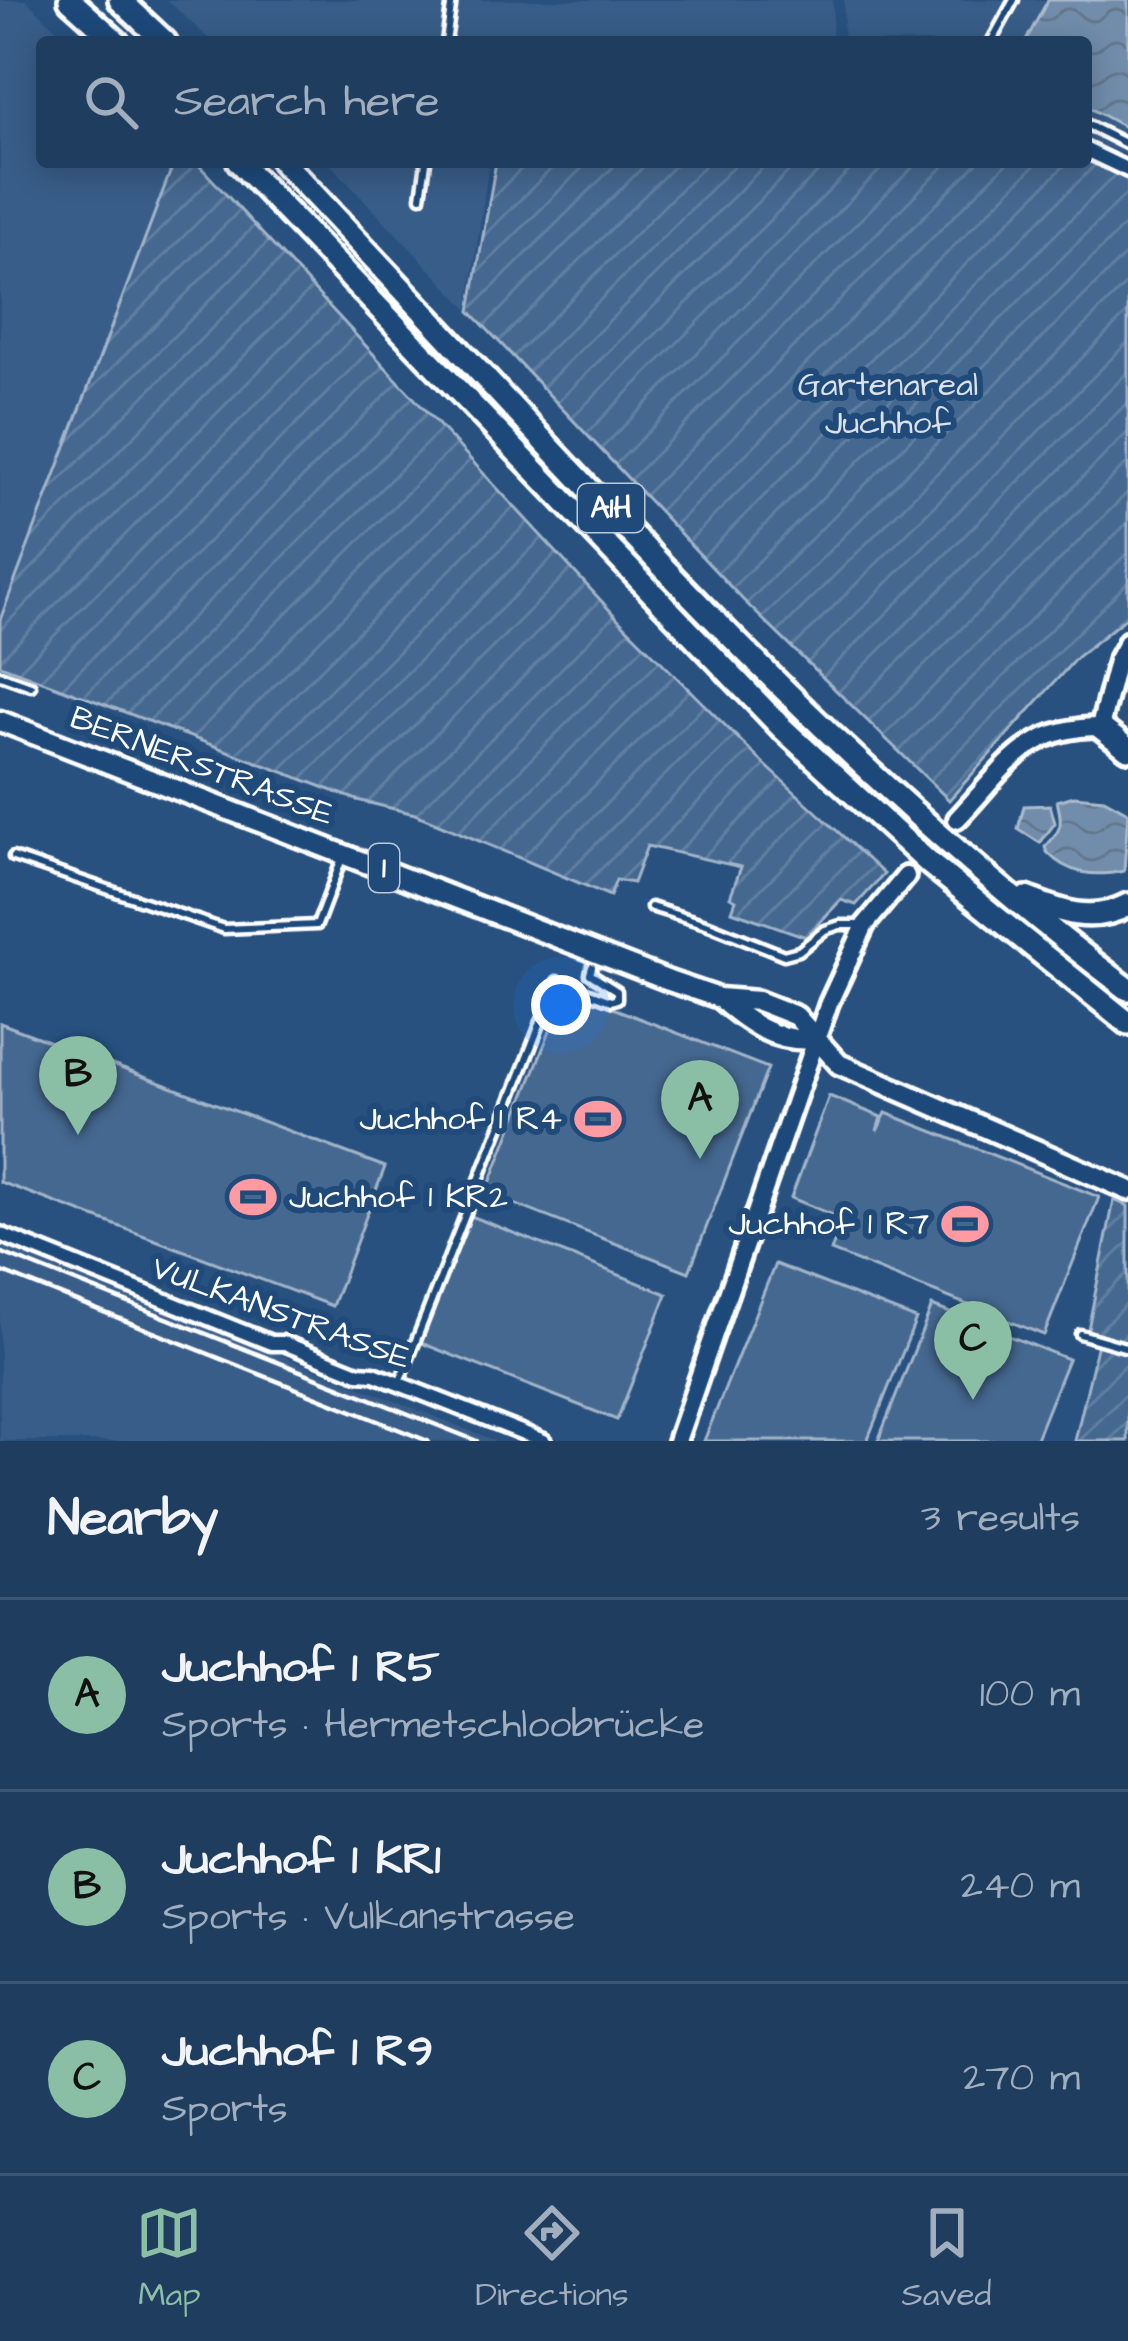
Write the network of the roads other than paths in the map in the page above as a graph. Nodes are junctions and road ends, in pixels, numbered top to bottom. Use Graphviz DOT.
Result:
graph roads {
  1 [pos="70,0"];
  2 [pos="120,0"];
  3 [pos="452,0"];
  4 [pos="1013,0"];
  5 [pos="110,36"];
  6 [pos="159,36"];
  7 [pos="447,36"];
  8 [pos="994,36"];
  9 [pos="1092,127"];
  10 [pos="1128,145"];
  11 [pos="1092,153"];
  12 [pos="245,168"];
  13 [pos="289,168"];
  14 [pos="426,168"];
  15 [pos="1128,170"];
  16 [pos="421,196"];
  17 [pos="1128,641"];
  18 [pos="0,675"];
  19 [pos="31,686"];
  20 [pos="0,722"];
  21 [pos="1100,727"];
  22 [pos="1128,734"];
  23 [pos="1128,749"];
  24 [pos="956,819"];
  25 [pos="345,853"];
  26 [pos="14,856"];
  27 [pos="906,876"];
  28 [pos="1004,890"];
  29 [pos="1128,905"];
  30 [pos="651,908"];
  31 [pos="866,925"];
  32 [pos="592,968"];
  33 [pos="1128,989"];
  34 [pos="1126,1033"];
  35 [pos="815,1039"];
  36 [pos="1128,1190"];
  37 [pos="0,1234"];
  38 [pos="1080,1334"];
  39 [pos="1128,1348"];
  40 [pos="399,1384"];
  41 [pos="544,1441"];
  42 [pos="676,1441"];
  1 -- 5 [label="highway"];
  2 -- 6 [label="highway"];
  3 -- 7 [label="lane"];
  4 -- 8 [label="lane"];
  9 -- 10 [label="lane"];
  11 -- 15 [label="street"];
  12 -- 34 [label="highway, A1H"];
  13 -- 28 [label="highway, A1H"];
  14 -- 16 [label="lane"];
  17 -- 21 [label="street"];
  18 -- 19 [label="lane"];
  20 -- 25 [label="main road, BERNERSTRASSE / 1"];
  21 -- 22 [label="highway"];
  21 -- 23 [label="highway"];
  21 -- 24 [label="street"];
  25 -- 26 [label="lane"];
  25 -- 35 [label="main road, BERNERSTRASSE / 1"];
  27 -- 31 [label="street"];
  28 -- 29 [label="highway"];
  28 -- 33 [label="highway, A1H"];
  30 -- 31 [label="lane"];
  31 -- 35 [label="street"];
  32 -- 40 [label="lane"];
  35 -- 36 [label="main road, BERNERSTRASSE / 1"];
  35 -- 42 [label="street"];
  37 -- 40 [label="street, VULKANSTRASSE"];
  38 -- 39 [label="lane"];
  40 -- 41 [label="street, VULKANSTRASSE"];
}
